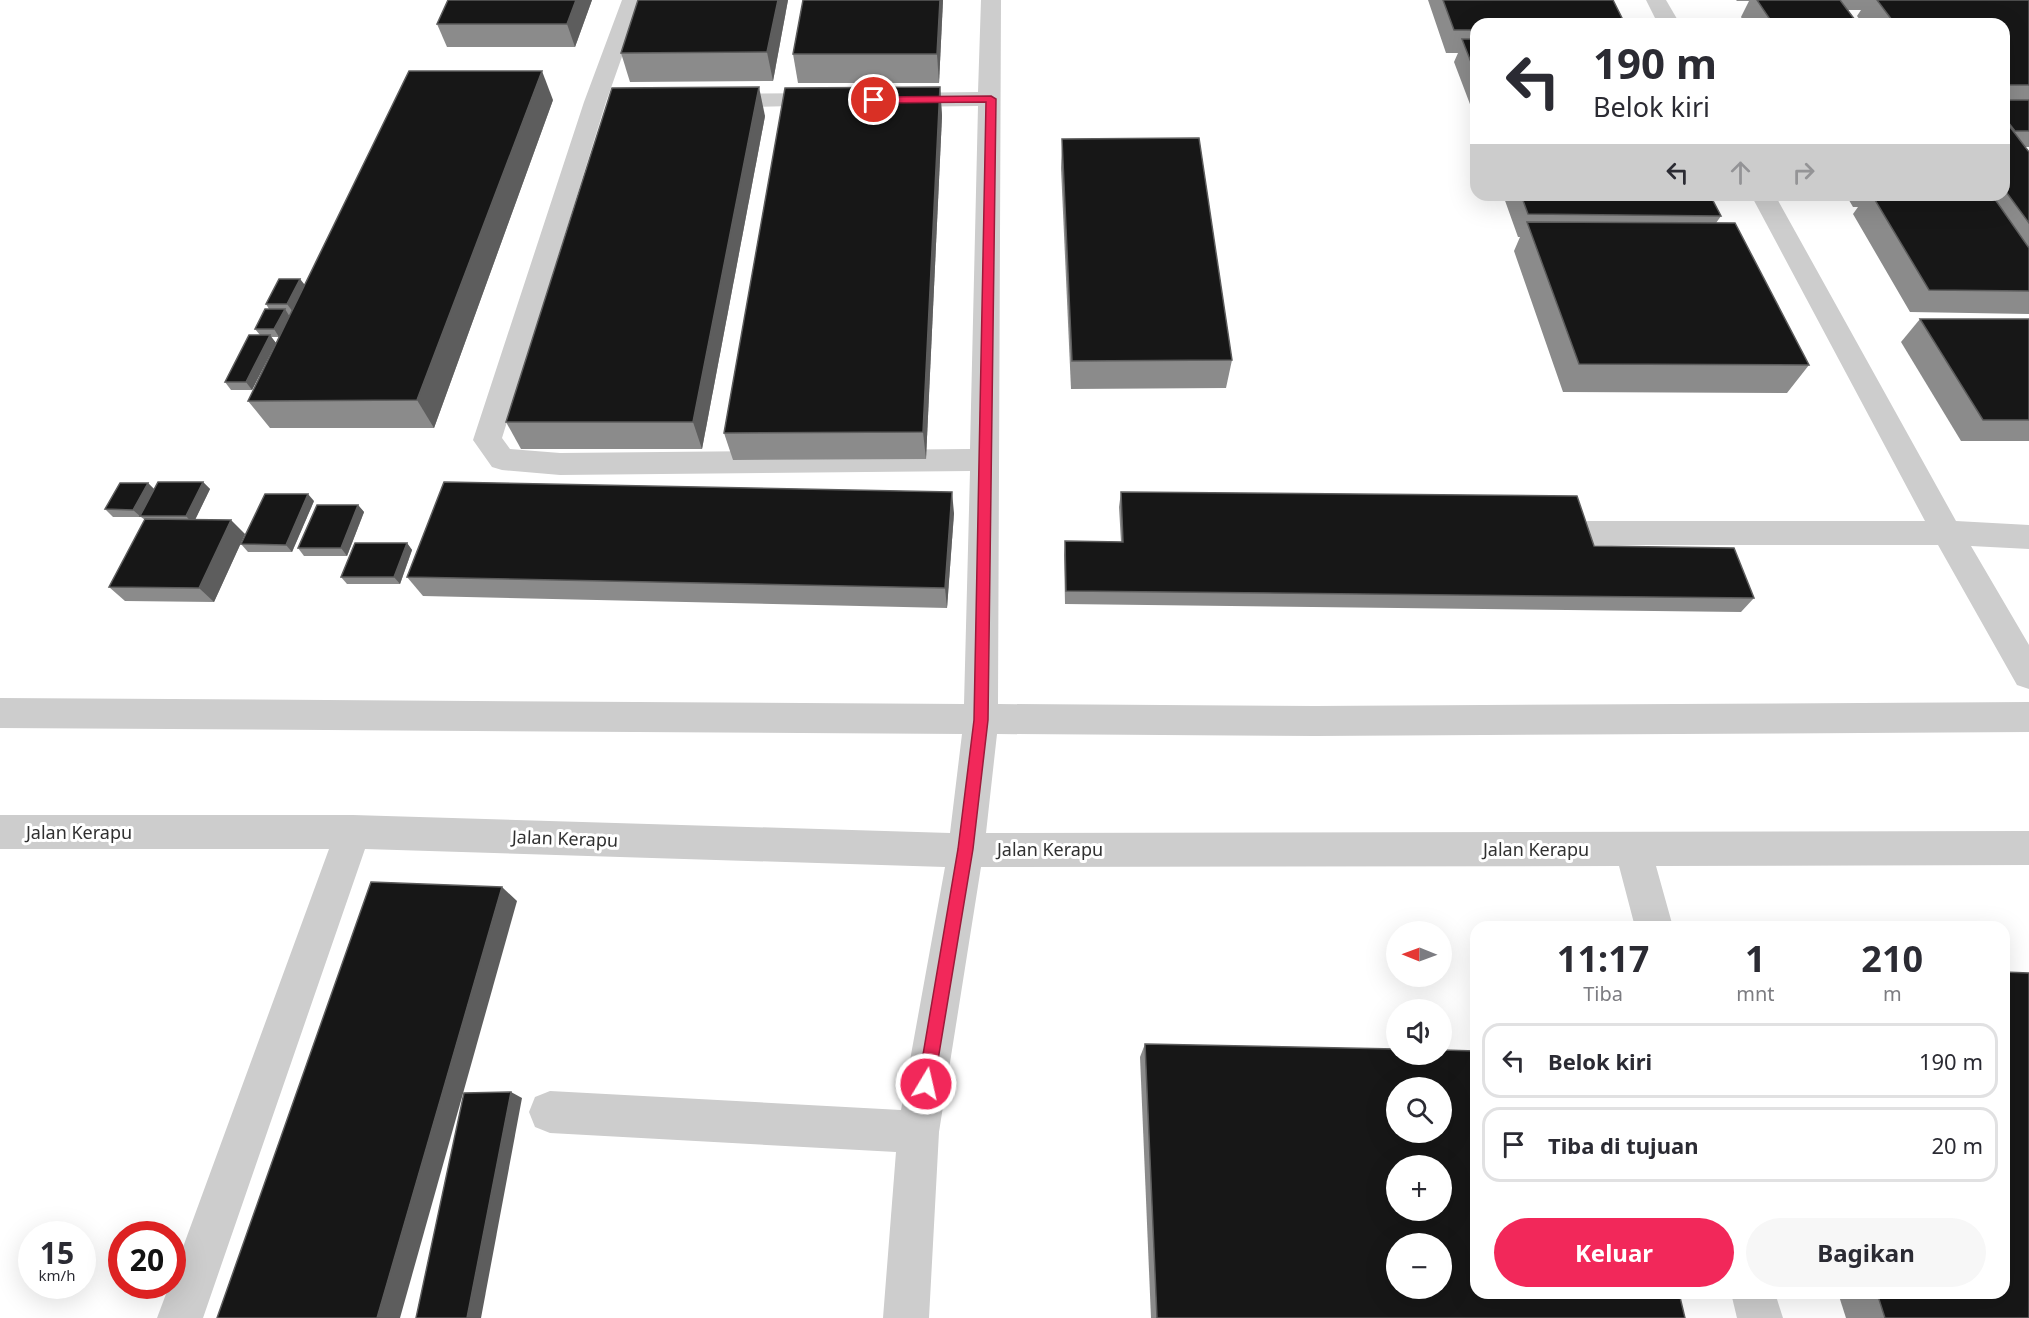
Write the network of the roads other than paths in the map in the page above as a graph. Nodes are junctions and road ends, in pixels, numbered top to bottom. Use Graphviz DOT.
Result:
graph roads {
  1 [pos="632,0"];
  2 [pos="991,0"];
  3 [pos="1656,0"];
  4 [pos="1666,18"];
  5 [pos="991,99"];
  6 [pos="851,100"];
  7 [pos="874,100"];
  8 [pos="699,101"];
  9 [pos="1766,201"];
  10 [pos="985,460"];
  11 [pos="1588,533"];
  12 [pos="1947,533"];
  13 [pos="2029,537"];
  14 [pos="2029,675"];
  15 [pos="0,713"];
  16 [pos="2029,717"];
  17 [pos="981,720"];
  18 [pos="0,832"];
  19 [pos="352,832"];
  20 [pos="2029,848"];
  21 [pos="966,849"];
  22 [pos="1633,849"];
  23 [pos="1652,921"];
  24 [pos="549,1112"];
  25 [pos="918,1131"];
  26 [pos="1755,1299"];
  27 [pos="180,1318"];
  28 [pos="906,1318"];
  29 [pos="1760,1318"];
  1 -- 10 [label="street"];
  2 -- 5 [label="street"];
  3 -- 4 [label="street"];
  5 -- 7 [label="street"];
  5 -- 10 [label="street"];
  6 -- 8 [label="street"];
  9 -- 12 [label="street"];
  10 -- 17 [label="street"];
  11 -- 12 [label="street"];
  12 -- 13 [label="street"];
  12 -- 14 [label="street"];
  15 -- 17 [label="street"];
  16 -- 17 [label="street"];
  17 -- 21 [label="street"];
  18 -- 19 [label="street, Jalan Kerapu"];
  19 -- 21 [label="street, Jalan Kerapu"];
  19 -- 27 [label="street"];
  20 -- 22 [label="street, Jalan Kerapu"];
  21 -- 22 [label="street, Jalan Kerapu"];
  21 -- 25 [label="street"];
  22 -- 23 [label="street"];
  24 -- 25 [label="street"];
  25 -- 28 [label="street"];
  26 -- 29 [label="street"];
}
